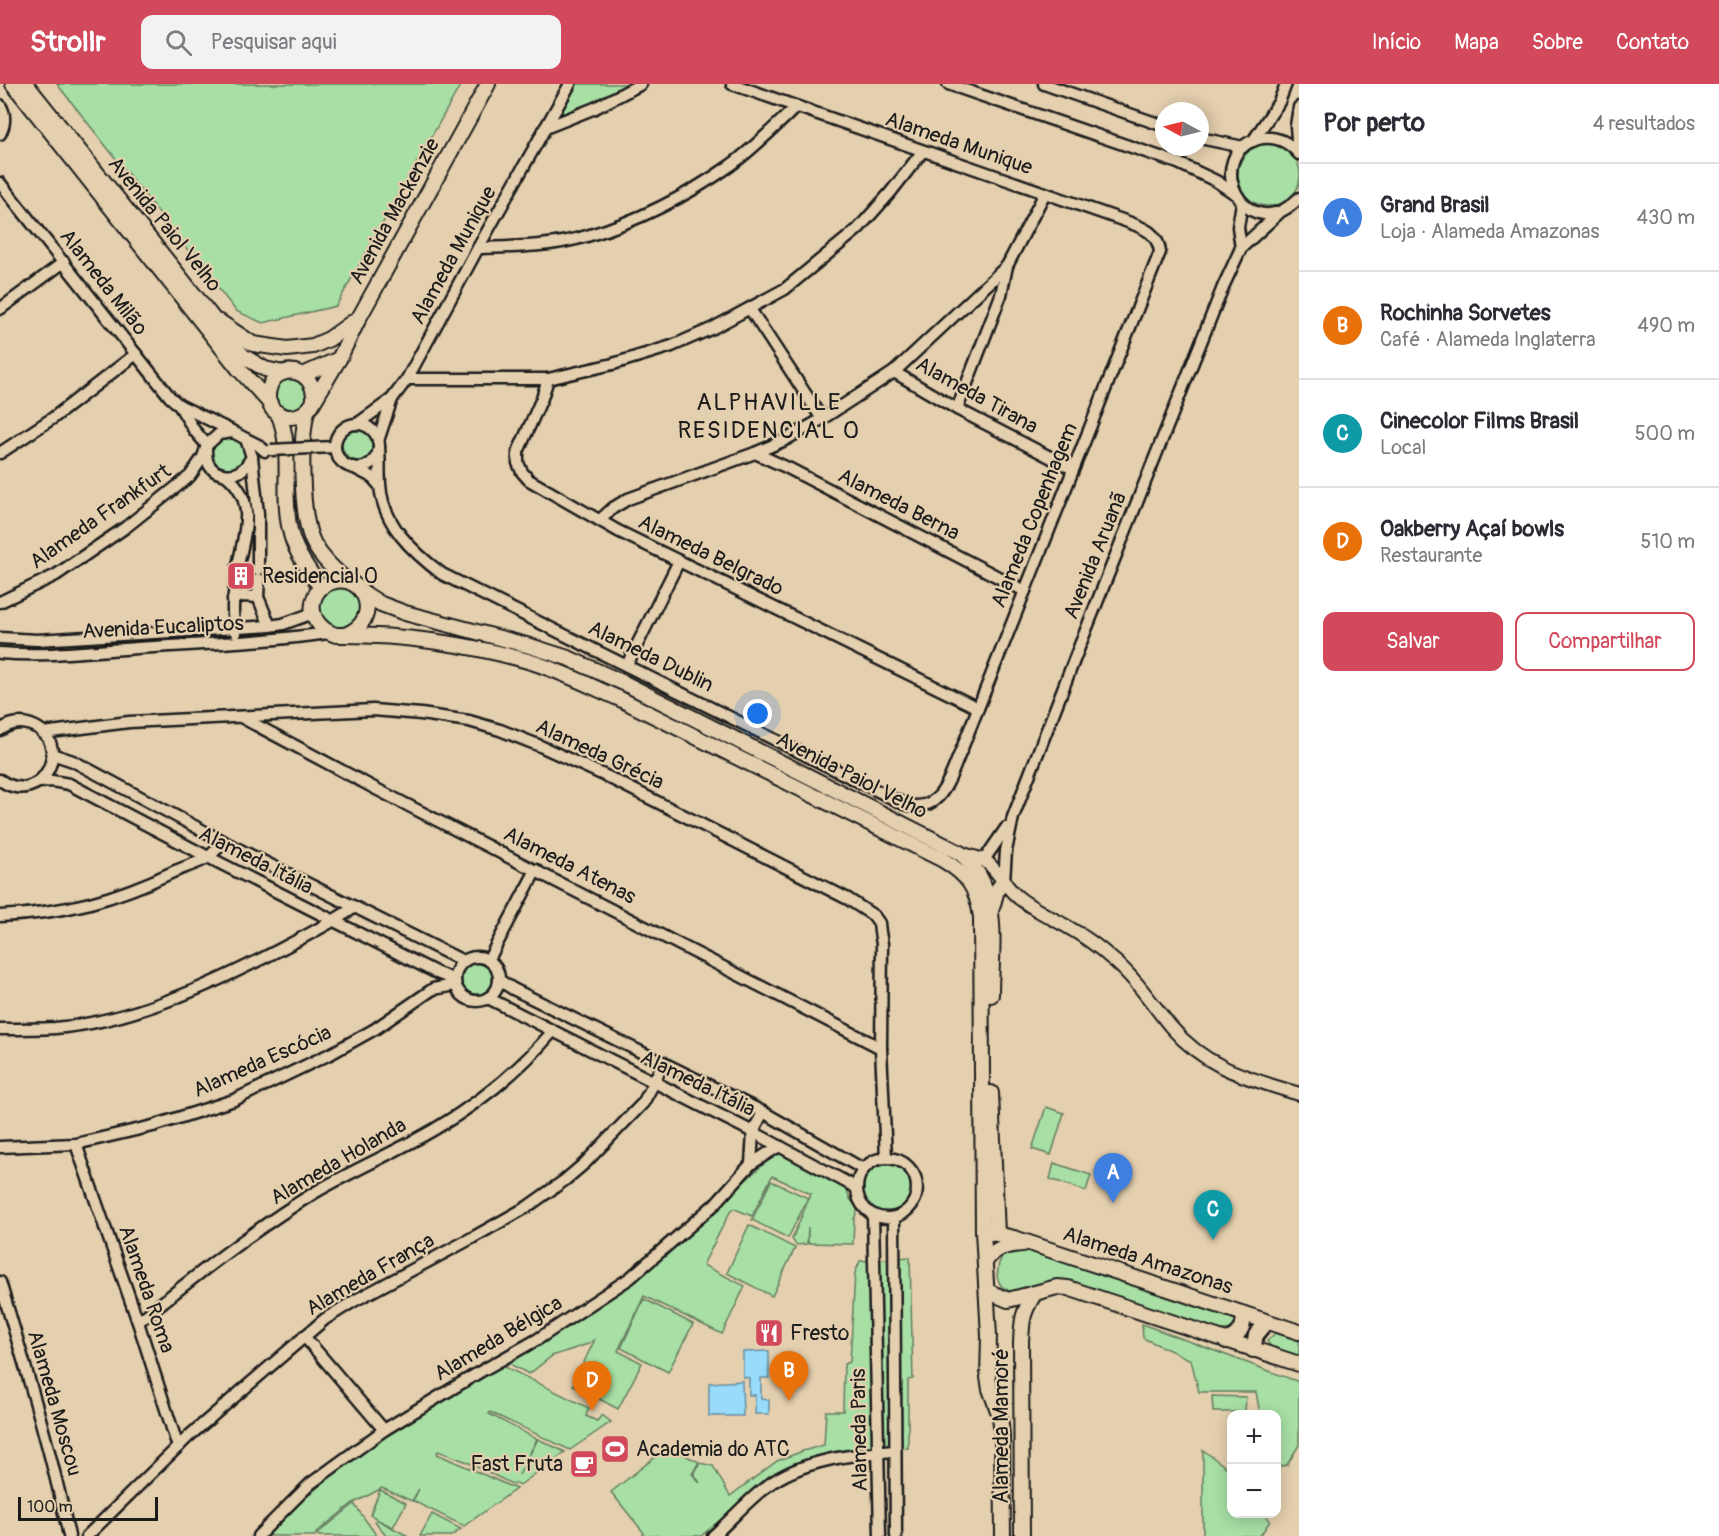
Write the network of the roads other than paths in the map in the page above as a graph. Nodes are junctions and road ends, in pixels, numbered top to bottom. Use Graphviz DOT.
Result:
graph roads {
  1 [pos="13,84"];
  2 [pos="26,84"];
  3 [pos="488,84"];
  4 [pos="570,84"];
  5 [pos="641,84"];
  6 [pos="732,84"];
  7 [pos="948,84"];
  8 [pos="1044,84"];
  9 [pos="1286,84"];
  10 [pos="1279,102"];
  11 [pos="796,107"];
  12 [pos="2,108"];
  13 [pos="1298,109"];
  14 [pos="1155,123"];
  15 [pos="545,128"];
  16 [pos="0,134"];
  17 [pos="1209,140"];
  18 [pos="1253,141"];
  19 [pos="1243,147"];
  20 [pos="923,152"];
  21 [pos="1298,153"];
  22 [pos="0,183"];
  23 [pos="1045,193"];
  24 [pos="1234,193"];
  25 [pos="1299,198"];
  26 [pos="1242,203"];
  27 [pos="1287,212"];
  28 [pos="478,248"];
  29 [pos="1241,249"];
  30 [pos="1160,252"];
  31 [pos="64,262"];
  32 [pos="1007,266"];
  33 [pos="0,309"];
  34 [pos="750,309"];
  35 [pos="213,318"];
  36 [pos="359,318"];
  37 [pos="136,354"];
  38 [pos="339,360"];
  39 [pos="894,372"];
  40 [pos="283,373"];
  41 [pos="303,375"];
  42 [pos="548,379"];
  43 [pos="407,380"];
  44 [pos="392,399"];
  45 [pos="179,405"];
  46 [pos="310,405"];
  47 [pos="274,408"];
  48 [pos="957,409"];
  49 [pos="822,419"];
  50 [pos="357,424"];
  51 [pos="233,432"];
  52 [pos="246,439"];
  53 [pos="378,444"];
  54 [pos="207,447"];
  55 [pos="335,447"];
  56 [pos="268,451"];
  57 [pos="0,453"];
  58 [pos="755,453"];
  59 [pos="252,455"];
  60 [pos="353,467"];
  61 [pos="1073,469"];
  62 [pos="221,474"];
  63 [pos="190,476"];
  64 [pos="380,485"];
  65 [pos="600,520"];
  66 [pos="679,561"];
  67 [pos="347,581"];
  68 [pos="321,588"];
  69 [pos="1025,591"];
  70 [pos="362,592"];
  71 [pos="258,597"];
  72 [pos="233,599"];
  73 [pos="0,602"];
  74 [pos="313,613"];
  75 [pos="270,626"];
  76 [pos="234,627"];
  77 [pos="328,633"];
  78 [pos="345,635"];
  79 [pos="0,638"];
  80 [pos="238,642"];
  81 [pos="0,653"];
  82 [pos="627,666"];
  83 [pos="978,708"];
  84 [pos="240,717"];
  85 [pos="0,730"];
  86 [pos="43,732"];
  87 [pos="52,754"];
  88 [pos="39,782"];
  89 [pos="2,784"];
  90 [pos="942,792"];
  91 [pos="1013,817"];
  92 [pos="224,842"];
  93 [pos="960,853"];
  94 [pos="208,857"];
  95 [pos="984,860"];
  96 [pos="536,870"];
  97 [pos="1004,881"];
  98 [pos="356,908"];
  99 [pos="992,910"];
  100 [pos="0,915"];
  101 [pos="335,921"];
  102 [pos="489,959"];
  103 [pos="463,961"];
  104 [pos="499,980"];
  105 [pos="455,982"];
  106 [pos="488,998"];
  107 [pos="0,1029"];
  108 [pos="554,1031"];
  109 [pos="881,1048"];
  110 [pos="663,1062"];
  111 [pos="654,1083"];
  112 [pos="1299,1094"];
  113 [pos="763,1112"];
  114 [pos="753,1132"];
  115 [pos="76,1144"];
  116 [pos="779,1146"];
  117 [pos="0,1147"];
  118 [pos="886,1158"];
  119 [pos="751,1164"];
  120 [pos="863,1169"];
  121 [pos="857,1188"];
  122 [pos="873,1215"];
  123 [pos="894,1218"];
  124 [pos="990,1233"];
  125 [pos="1028,1243"];
  126 [pos="985,1262"];
  127 [pos="0,1282"];
  128 [pos="987,1291"];
  129 [pos="1035,1293"];
  130 [pos="1244,1314"];
  131 [pos="138,1322"];
  132 [pos="1268,1322"];
  133 [pos="1299,1332"];
  134 [pos="304,1336"];
  135 [pos="1226,1341"];
  136 [pos="1253,1350"];
  137 [pos="1299,1364"];
  138 [pos="384,1430"];
  139 [pos="177,1447"];
  140 [pos="895,1451"];
  141 [pos="879,1452"];
  142 [pos="1022,1492"];
  143 [pos="1002,1493"];
  144 [pos="69,1536"];
  145 [pos="87,1536"];
  146 [pos="258,1536"];
  147 [pos="713,1536"];
  148 [pos="880,1536"];
  149 [pos="896,1536"];
  150 [pos="1003,1536"];
  151 [pos="1022,1536"];
  1 -- 47 [label="main road, Avenida Paiol Velho"];
  2 -- 35 [label="main road, Avenida Paiol Velho"];
  3 -- 36 [label="main road, Avenida Mackenzie"];
  4 -- 15 [label="street, Alameda Munique"];
  5 -- 15 [label="street"];
  6 -- 11 [label="street, Alameda Munique"];
  7 -- 24 [label="street"];
  8 -- 14 [label="street"];
  9 -- 10 [label="street"];
  10 -- 13 [label="street"];
  10 -- 18 [label="street"];
  11 -- 20 [label="street, Alameda Munique"];
  11 -- 28 [label="street"];
  12 -- 16 [label="street"];
  13 -- 21 [label="street"];
  15 -- 28 [label="street, Alameda Munique"];
  17 -- 19 [label="street"];
  18 -- 19 [label="street"];
  18 -- 21 [label="street"];
  19 -- 24 [label="street"];
  20 -- 23 [label="street, Alameda Munique"];
  20 -- 34 [label="street"];
  22 -- 31 [label="street, Alameda Milão"];
  23 -- 30 [label="street, Alameda Munique"];
  23 -- 32 [label="street"];
  24 -- 26 [label="street"];
  25 -- 27 [label="street, Avenida Aruanã"];
  26 -- 27 [label="street"];
  26 -- 29 [label="street, Avenida Aruanã"];
  27 -- 29 [label="street, Avenida Aruanã"];
  28 -- 43 [label="street, Alameda Munique"];
  29 -- 91 [label="street, Avenida Aruanã"];
  30 -- 61 [label="street, Alameda Copenhagem"];
  31 -- 33 [label="street"];
  31 -- 37 [label="street, Alameda Milão"];
  32 -- 39 [label="street"];
  32 -- 48 [label="street"];
  34 -- 42 [label="street"];
  34 -- 49 [label="street"];
  35 -- 36 [label="main road"];
  35 -- 40 [label="main road, Avenida Paiol Velho"];
  36 -- 38 [label="main road, Avenida Mackenzie"];
  37 -- 45 [label="street, Alameda Milão"];
  37 -- 57 [label="street"];
  38 -- 41 [label="main road"];
  38 -- 46 [label="main road, Avenida Mackenzie"];
  39 -- 48 [label="street, Alameda Tirana"];
  39 -- 49 [label="street"];
  40 -- 41 [label="main road, Avenida Paiol Velho"];
  40 -- 47 [label="main road"];
  41 -- 46 [label="main road"];
  42 -- 43 [label="street"];
  42 -- 65 [label="street, Alameda Belgrado"];
  43 -- 44 [label="street, Alameda Munique"];
  44 -- 50 [label="street, Alameda Munique"];
  44 -- 53 [label="street, Alameda Munique"];
  45 -- 51 [label="street, Alameda Milão"];
  45 -- 54 [label="street, Alameda Milão"];
  46 -- 47 [label="main road"];
  46 -- 67 [label="main road, Avenida Paiol Velho"];
  47 -- 68 [label="main road"];
  48 -- 61 [label="street, Alameda Tirana"];
  49 -- 58 [label="street"];
  50 -- 53 [label="street"];
  50 -- 55 [label="street"];
  51 -- 52 [label="street"];
  51 -- 54 [label="street"];
  52 -- 56 [label="street"];
  52 -- 59 [label="street"];
  53 -- 60 [label="street"];
  53 -- 64 [label="street, Alameda Dublin"];
  54 -- 62 [label="street"];
  54 -- 63 [label="street, Alameda Frankfurt"];
  55 -- 56 [label="street, bridge"];
  55 -- 60 [label="street"];
  56 -- 59 [label="street"];
  58 -- 65 [label="street"];
  58 -- 69 [label="street, Alameda Berna"];
  59 -- 62 [label="street"];
  59 -- 71 [label="street"];
  60 -- 64 [label="street"];
  61 -- 69 [label="street, Alameda Copenhagem"];
  62 -- 63 [label="street, Alameda Frankfurt"];
  62 -- 72 [label="street"];
  63 -- 73 [label="street, Alameda Frankfurt"];
  64 -- 82 [label="street, Alameda Dublin"];
  65 -- 66 [label="street, Alameda Belgrado"];
  66 -- 82 [label="street"];
  66 -- 83 [label="street, Alameda Belgrado"];
  67 -- 68 [label="main road"];
  67 -- 70 [label="main road, Avenida Paiol Velho"];
  68 -- 74 [label="main road"];
  69 -- 83 [label="street, Alameda Copenhagem"];
  70 -- 78 [label="main road"];
  70 -- 93 [label="main road, Avenida Paiol Velho"];
  71 -- 72 [label="street"];
  71 -- 75 [label="street"];
  72 -- 76 [label="street"];
  74 -- 75 [label="street, Avenida Eucaliptos"];
  74 -- 77 [label="main road"];
  75 -- 76 [label="street, Avenida Eucaliptos"];
  76 -- 79 [label="street, Avenida Eucaliptos"];
  76 -- 80 [label="street"];
  77 -- 78 [label="main road, Avenida Paiol Velho"];
  77 -- 80 [label="street, Avenida Eucaliptos"];
  78 -- 124 [label="main road, Avenida Paiol Velho"];
  80 -- 81 [label="street, Avenida Eucaliptos"];
  82 -- 90 [label="street, Alameda Dublin"];
  83 -- 90 [label="street, Alameda Copenhagem"];
  84 -- 86 [label="street, Alameda Grécia"];
  84 -- 96 [label="street, Alameda Atenas"];
  84 -- 109 [label="street, Alameda Grécia"];
  85 -- 86 [label="street"];
  86 -- 87 [label="street"];
  87 -- 88 [label="street"];
  87 -- 92 [label="street, Alameda Itália"];
  88 -- 89 [label="street, Alameda Itália"];
  88 -- 94 [label="street, Alameda Itália"];
  91 -- 95 [label="street"];
  91 -- 97 [label="street, Avenida Aruanã"];
  92 -- 94 [label="street"];
  92 -- 98 [label="street, Alameda Itália"];
  93 -- 95 [label="street"];
  93 -- 99 [label="main road, Avenida Paiol Velho"];
  94 -- 100 [label="street"];
  94 -- 101 [label="street, Alameda Itália"];
  95 -- 97 [label="street"];
  96 -- 102 [label="street"];
  96 -- 109 [label="street, Alameda Atenas"];
  97 -- 99 [label="main road"];
  97 -- 112 [label="street"];
  98 -- 101 [label="street"];
  98 -- 103 [label="street, Alameda Itália"];
  99 -- 124 [label="main road, Avenida Paiol Velho"];
  101 -- 105 [label="street, Alameda Itália"];
  101 -- 107 [label="street"];
  102 -- 103 [label="street"];
  102 -- 104 [label="street"];
  103 -- 105 [label="street"];
  104 -- 106 [label="street"];
  104 -- 110 [label="street, Alameda Itália"];
  105 -- 106 [label="street"];
  105 -- 115 [label="street, Alameda Escócia"];
  106 -- 108 [label="street, Alameda Itália"];
  108 -- 111 [label="street, Alameda Itália"];
  108 -- 131 [label="street, Alameda Holanda"];
  109 -- 118 [label="street, Alameda Grécia"];
  110 -- 111 [label="street, Alameda França"];
  110 -- 113 [label="street, Alameda Itália"];
  111 -- 114 [label="street, Alameda Itália"];
  111 -- 134 [label="street, Alameda França"];
  113 -- 114 [label="street"];
  113 -- 120 [label="street, Alameda Itália"];
  114 -- 116 [label="street, Alameda Itália"];
  114 -- 119 [label="street"];
  115 -- 117 [label="street, Alameda Escócia"];
  115 -- 131 [label="street, Alameda Roma"];
  116 -- 119 [label="street, Alameda Bélgica"];
  116 -- 121 [label="street, Alameda Itália"];
  118 -- 120 [label="street"];
  118 -- 123 [label="street"];
  119 -- 138 [label="street, Alameda Bélgica"];
  120 -- 121 [label="street"];
  121 -- 122 [label="street"];
  122 -- 123 [label="street"];
  122 -- 141 [label="street, Alameda Paris"];
  123 -- 140 [label="street, Alameda Paris"];
  124 -- 125 [label="main road, Alameda Amazonas"];
  124 -- 126 [label="main road, Alameda Mamoré"];
  125 -- 126 [label="main road"];
  125 -- 130 [label="main road, Alameda Amazonas"];
  126 -- 128 [label="main road, Alameda Mamoré"];
  127 -- 144 [label="street, Alameda Moscou"];
  128 -- 129 [label="main road"];
  128 -- 143 [label="main road, Alameda Mamoré"];
  129 -- 135 [label="main road"];
  129 -- 142 [label="main road, Alameda Mamoré"];
  130 -- 132 [label="main road, Alameda Amazonas"];
  130 -- 135 [label="main road"];
  131 -- 139 [label="street, Alameda Roma"];
  132 -- 133 [label="main road, Alameda Amazonas"];
  132 -- 136 [label="main road"];
  134 -- 138 [label="street"];
  134 -- 139 [label="street, Alameda França"];
  135 -- 136 [label="main road"];
  136 -- 137 [label="main road"];
  138 -- 146 [label="street, Alameda Bélgica"];
  139 -- 145 [label="street, Alameda França"];
  140 -- 141 [label="street"];
  140 -- 149 [label="street, Alameda Paris"];
  141 -- 147 [label="street"];
  141 -- 148 [label="street, Alameda Paris"];
  142 -- 143 [label="main road"];
  142 -- 151 [label="main road, Alameda Mamoré"];
  143 -- 150 [label="main road, Alameda Mamoré"];
}
